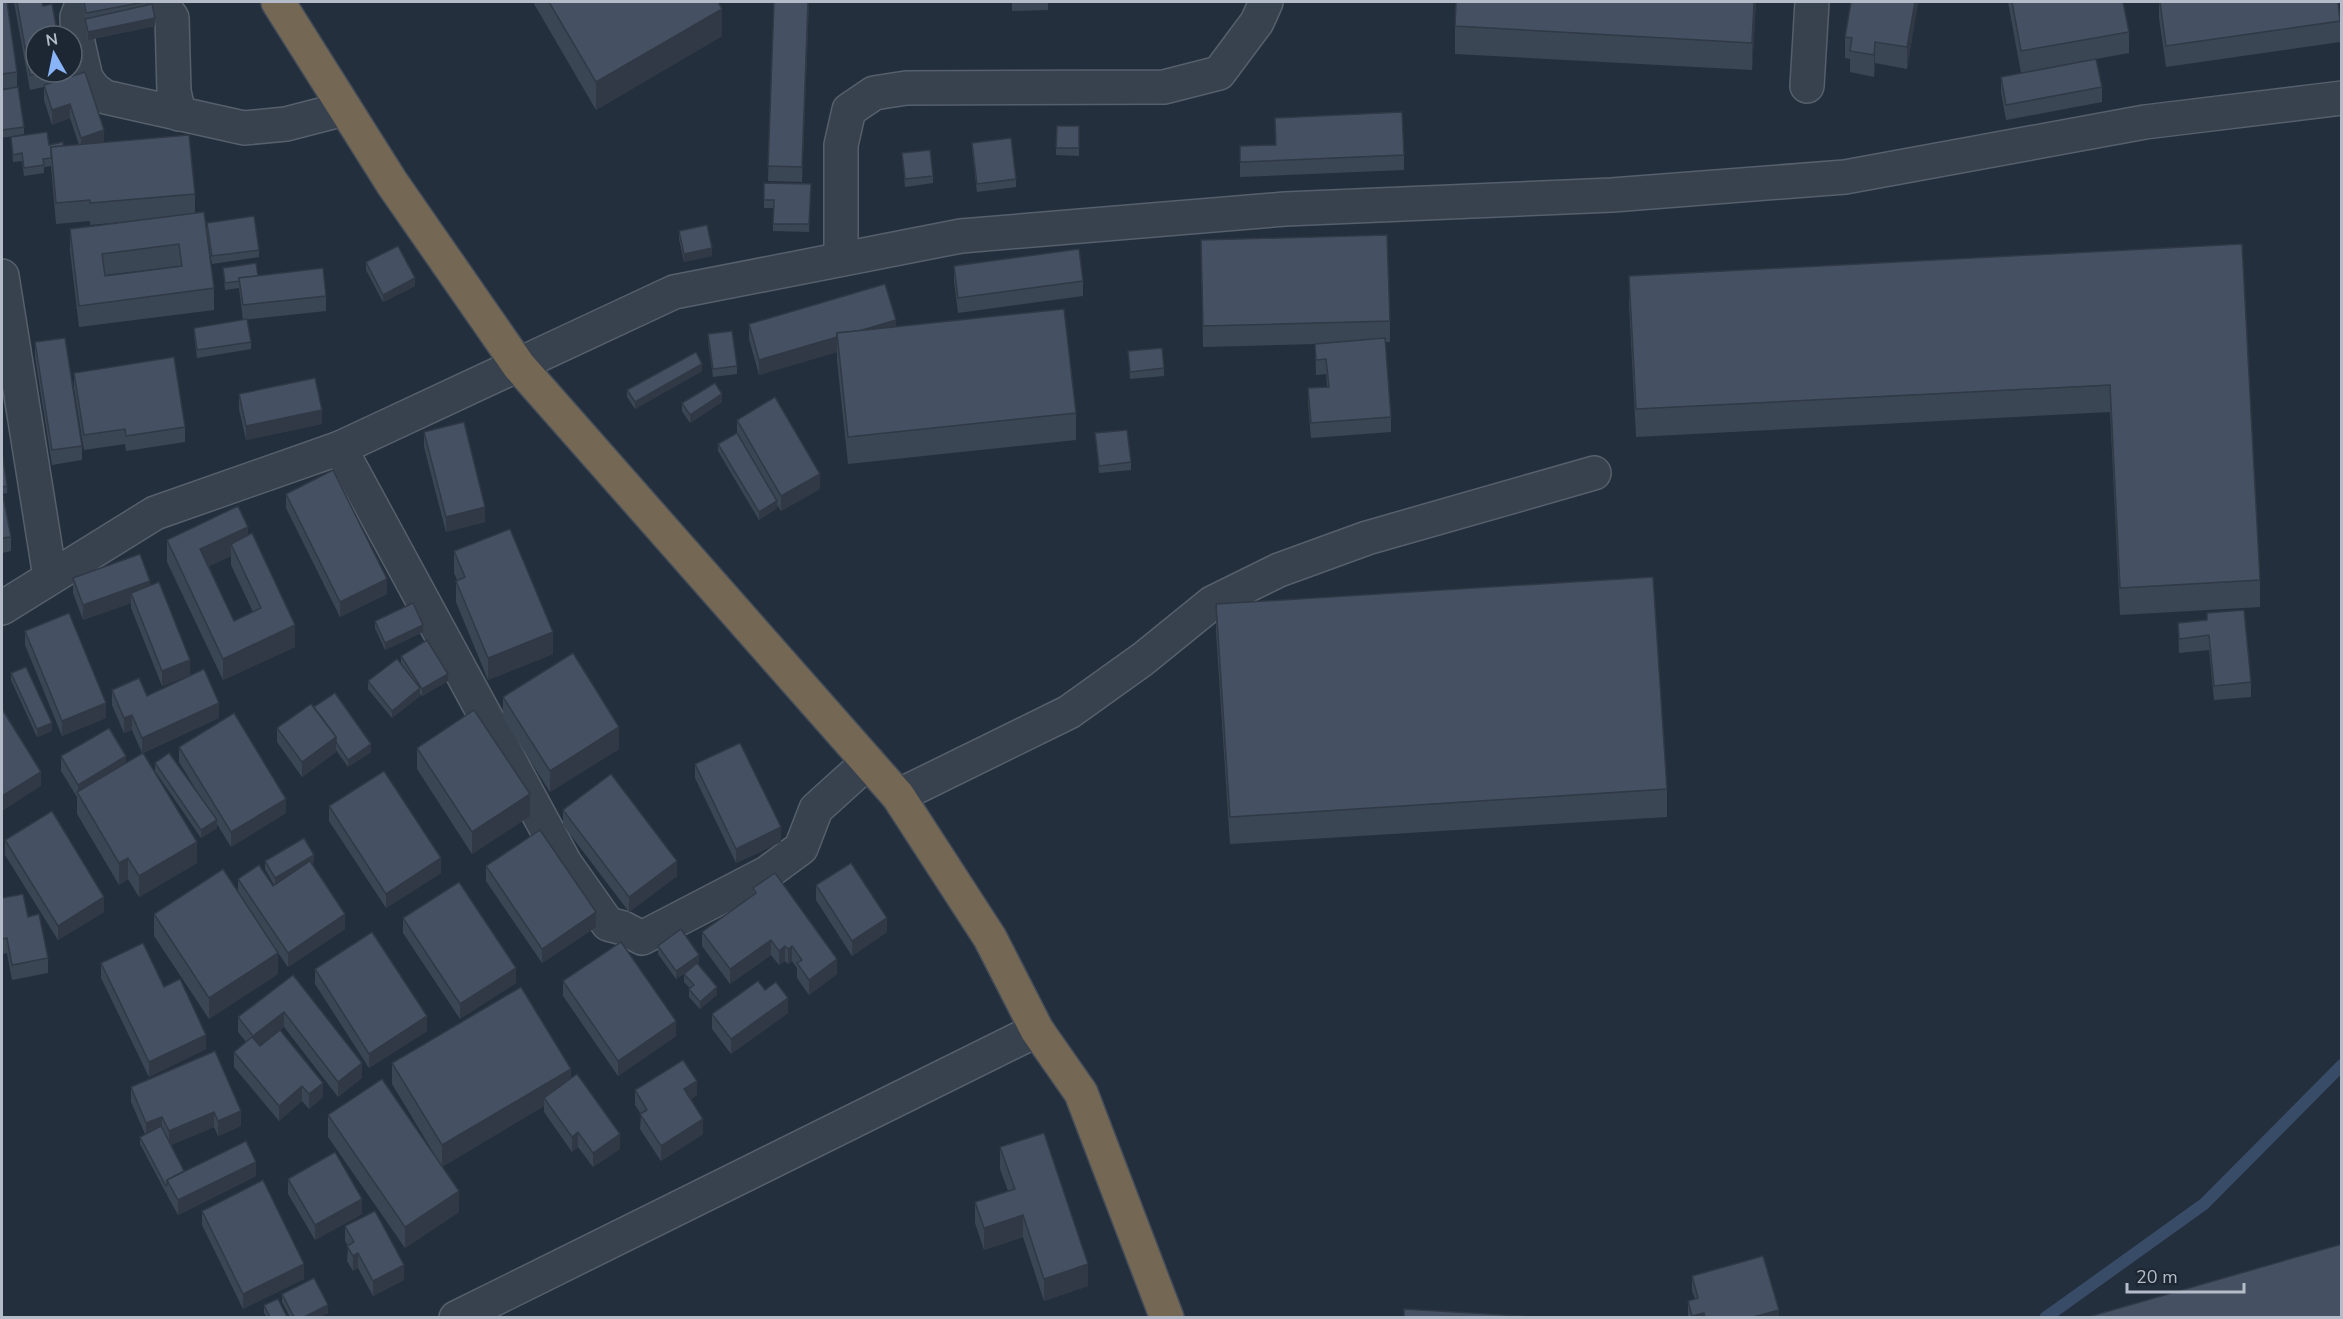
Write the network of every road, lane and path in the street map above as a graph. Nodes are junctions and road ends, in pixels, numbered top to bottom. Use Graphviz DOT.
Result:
graph roads {
  1 [pos="83,2"];
  2 [pos="161,2"];
  3 [pos="278,2"];
  4 [pos="1266,2"];
  5 [pos="1812,2"];
  6 [pos="1807,86"];
  7 [pos="2342,98"];
  8 [pos="345,109"];
  9 [pos="179,114"];
  10 [pos="841,259"];
  11 [pos="2,276"];
  12 [pos="519,366"];
  13 [pos="340,448"];
  14 [pos="1594,473"];
  15 [pos="50,577"];
  16 [pos="2,608"];
  17 [pos="868,762"];
  18 [pos="898,795"];
  19 [pos="1037,1030"];
  20 [pos="456,1317"];
  21 [pos="1167,1317"];
  1 -- 9 [label="street"];
  2 -- 9 [label="street"];
  3 -- 8 [label="highway"];
  4 -- 10 [label="street"];
  5 -- 6 [label="street"];
  7 -- 10 [label="street"];
  8 -- 9 [label="street"];
  8 -- 12 [label="highway"];
  10 -- 12 [label="street"];
  11 -- 15 [label="street"];
  12 -- 13 [label="street"];
  12 -- 17 [label="highway"];
  13 -- 15 [label="street"];
  13 -- 17 [label="street"];
  14 -- 18 [label="street"];
  15 -- 16 [label="street"];
  17 -- 18 [label="highway"];
  18 -- 19 [label="highway"];
  19 -- 20 [label="street"];
  19 -- 21 [label="highway"];
}
